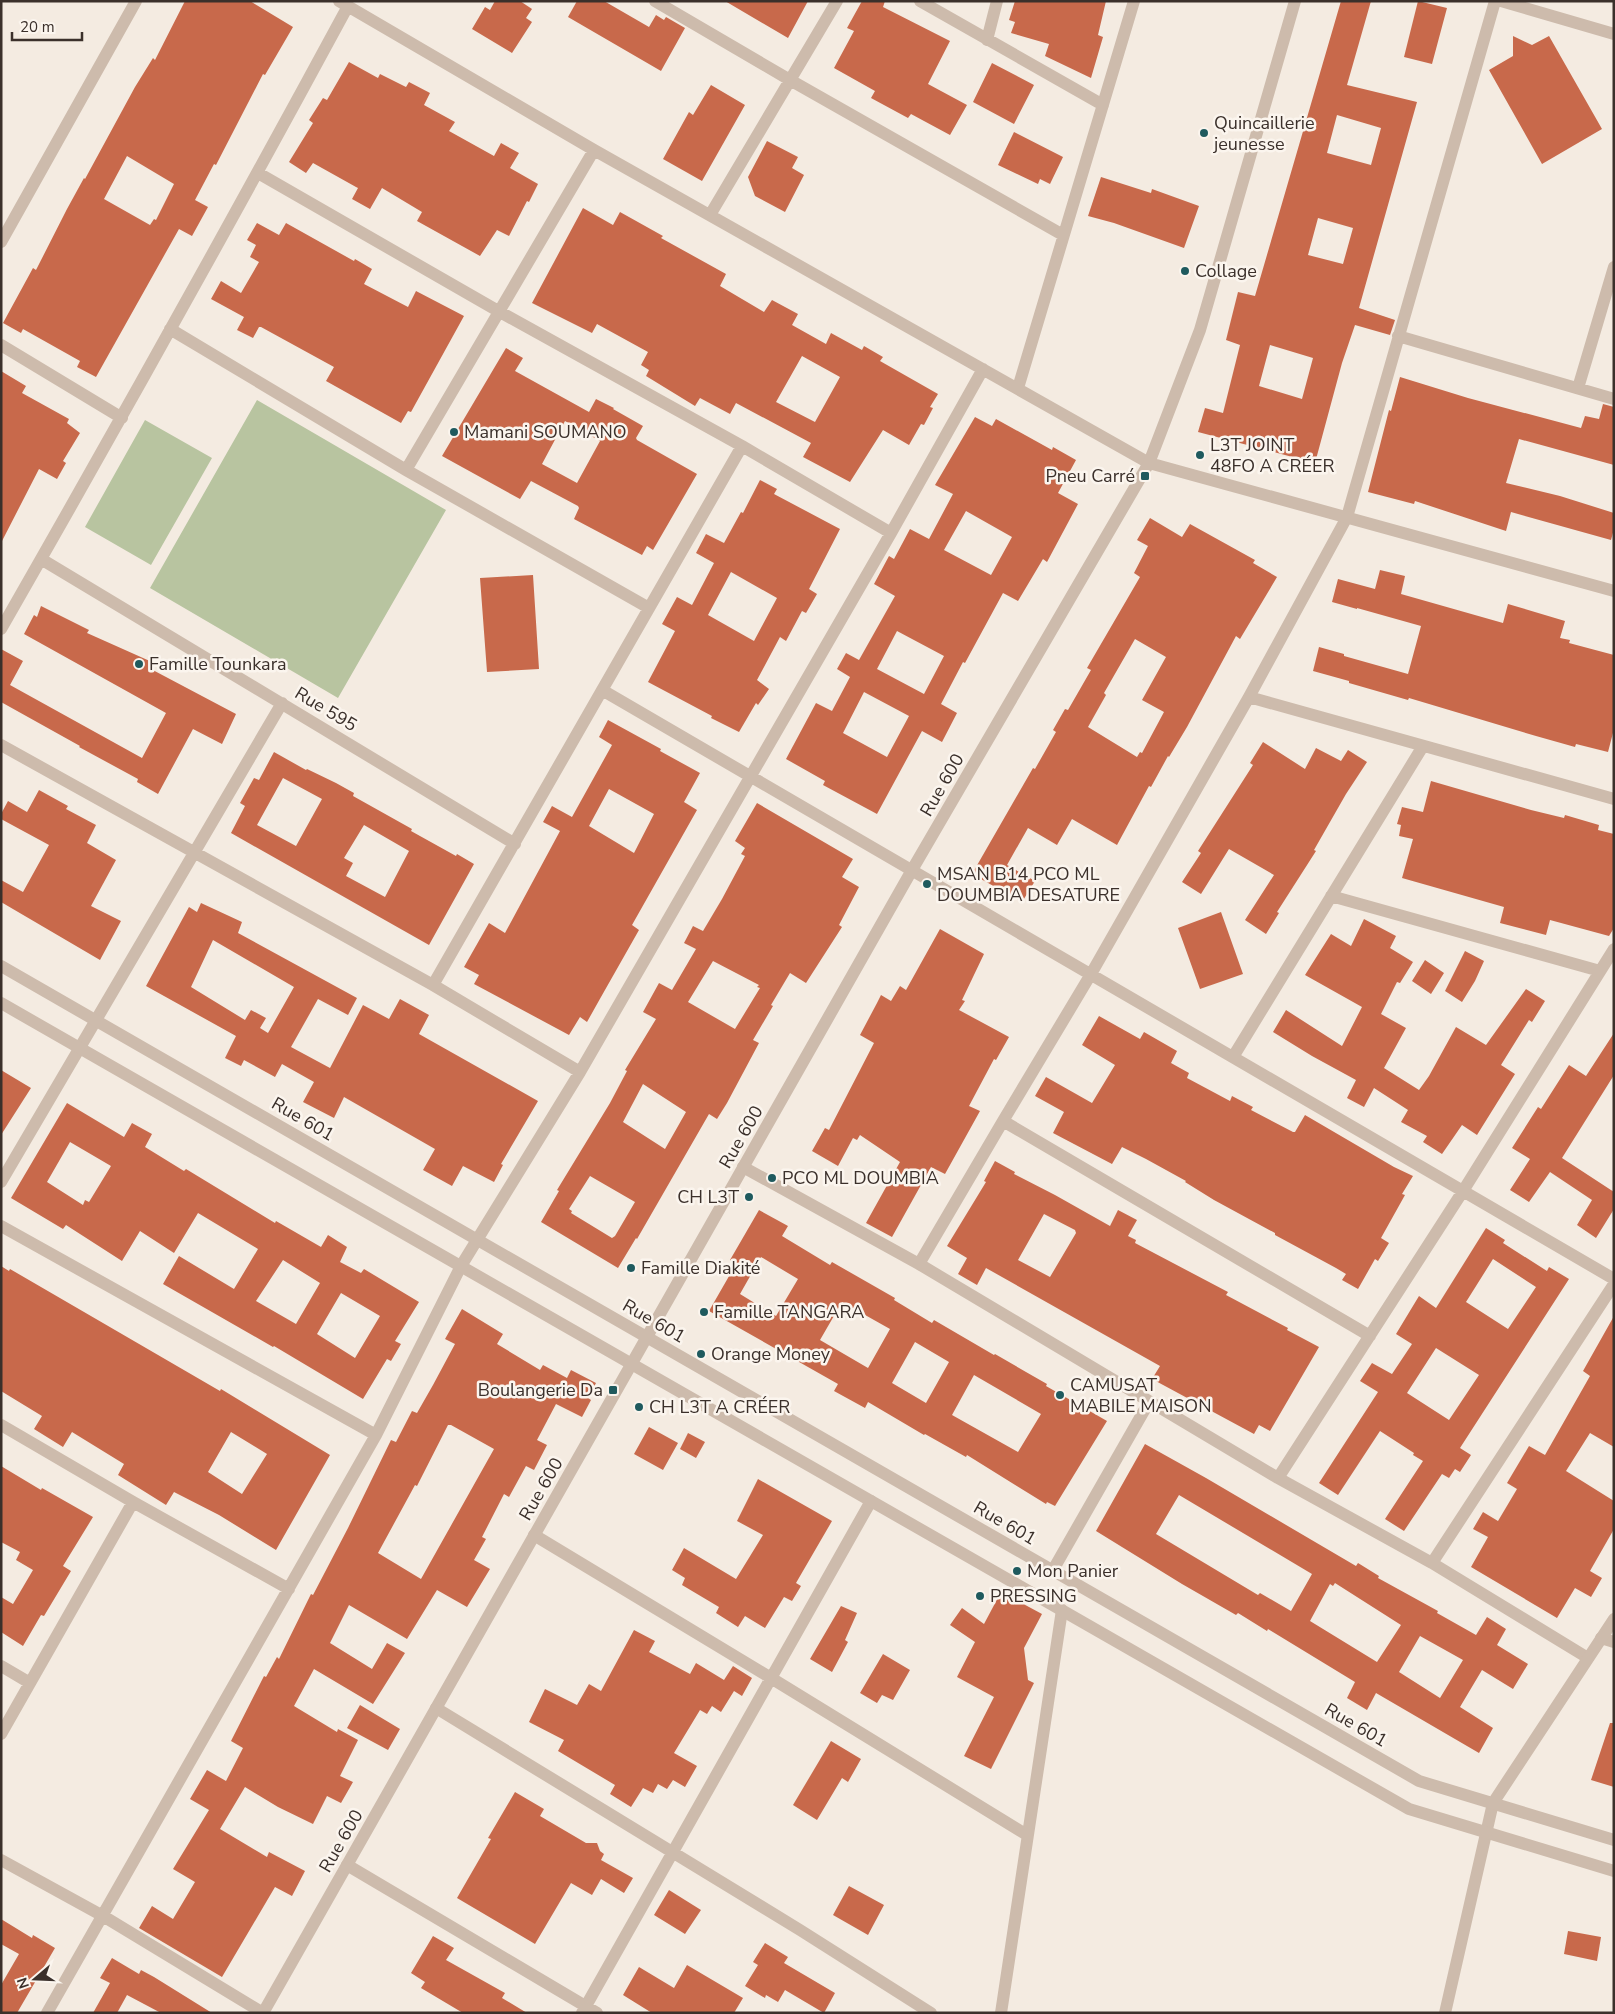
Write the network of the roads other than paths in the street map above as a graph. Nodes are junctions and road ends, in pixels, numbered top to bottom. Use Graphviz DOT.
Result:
graph roads {
  1 [pos="136,1"];
  2 [pos="655,1"];
  3 [pos="837,1"];
  4 [pos="920,1"];
  5 [pos="997,1"];
  6 [pos="1134,1"];
  7 [pos="1295,1"];
  8 [pos="1494,1"];
  9 [pos="1502,1"];
  10 [pos="343,4"];
  11 [pos="1614,34"];
  12 [pos="987,40"];
  13 [pos="790,80"];
  14 [pos="1103,105"];
  15 [pos="594,150"];
  16 [pos="258,172"];
  17 [pos="710,215"];
  18 [pos="1064,235"];
  19 [pos="1,242"];
  20 [pos="1614,267"];
  21 [pos="500,312"];
  22 [pos="170,330"];
  23 [pos="1398,336"];
  24 [pos="1,344"];
  25 [pos="983,369"];
  26 [pos="1018,388"];
  27 [pos="1578,388"];
  28 [pos="1614,398"];
  29 [pos="122,418"];
  30 [pos="742,446"];
  31 [pos="1149,463"];
  32 [pos="406,470"];
  33 [pos="1347,517"];
  34 [pos="891,533"];
  35 [pos="41,559"];
  36 [pos="1614,590"];
  37 [pos="649,608"];
  38 [pos="1,629"];
  39 [pos="602,690"];
  40 [pos="1249,697"];
  41 [pos="282,703"];
  42 [pos="1,745"];
  43 [pos="1423,746"];
  44 [pos="751,776"];
  45 [pos="1614,799"];
  46 [pos="515,844"];
  47 [pos="195,852"];
  48 [pos="912,870"];
  49 [pos="1331,896"];
  50 [pos="1614,949"];
  51 [pos="1,966"];
  52 [pos="1600,971"];
  53 [pos="1091,974"];
  54 [pos="433,985"];
  55 [pos="1,1003"];
  56 [pos="96,1021"];
  57 [pos="80,1048"];
  58 [pos="1232,1057"];
  59 [pos="580,1072"];
  60 [pos="1002,1120"];
  61 [pos="743,1167"];
  62 [pos="1,1182"];
  63 [pos="1463,1191"];
  64 [pos="1,1226"];
  65 [pos="478,1240"];
  66 [pos="919,1264"];
  67 [pos="461,1266"];
  68 [pos="1614,1279"];
  69 [pos="1614,1284"];
  70 [pos="1370,1336"];
  71 [pos="647,1337"];
  72 [pos="632,1364"];
  73 [pos="1149,1402"];
  74 [pos="1,1425"];
  75 [pos="376,1435"];
  76 [pos="1278,1478"];
  77 [pos="871,1501"];
  78 [pos="133,1502"];
  79 [pos="534,1535"];
  80 [pos="1432,1563"];
  81 [pos="1052,1570"];
  82 [pos="289,1589"];
  83 [pos="1062,1610"];
  84 [pos="1614,1618"];
  85 [pos="1601,1638"];
  86 [pos="1614,1642"];
  87 [pos="1588,1658"];
  88 [pos="1,1666"];
  89 [pos="771,1678"];
  90 [pos="30,1683"];
  91 [pos="436,1708"];
  92 [pos="1,1734"];
  93 [pos="1493,1803"];
  94 [pos="1487,1832"];
  95 [pos="1027,1835"];
  96 [pos="1614,1840"];
  97 [pos="672,1852"];
  98 [pos="1,1860"];
  99 [pos="347,1865"];
  100 [pos="1614,1871"];
  101 [pos="103,1916"];
  102 [pos="584,2009"];
  103 [pos="47,2013"];
  104 [pos="263,2013"];
  105 [pos="598,2013"];
  106 [pos="931,2013"];
  107 [pos="1001,2013"];
  108 [pos="1445,2013"];
  1 -- 19 [label="street"];
  2 -- 13 [label="street"];
  3 -- 13 [label="street"];
  4 -- 12 [label="street"];
  5 -- 12 [label="street"];
  6 -- 14 [label="street"];
  7 -- 31 [label="street, Rue 600"];
  8 -- 23 [label="street"];
  9 -- 11 [label="street"];
  10 -- 15 [label="street"];
  10 -- 16 [label="street"];
  12 -- 14 [label="street"];
  13 -- 17 [label="street"];
  13 -- 18 [label="street"];
  14 -- 18 [label="street"];
  15 -- 17 [label="street"];
  15 -- 21 [label="street"];
  16 -- 21 [label="street"];
  16 -- 22 [label="street"];
  17 -- 25 [label="street"];
  18 -- 26 [label="street"];
  20 -- 27 [label="street"];
  21 -- 30 [label="street"];
  21 -- 32 [label="street"];
  22 -- 29 [label="street"];
  22 -- 32 [label="street"];
  23 -- 27 [label="street"];
  23 -- 33 [label="street"];
  24 -- 29 [label="street"];
  25 -- 26 [label="street"];
  25 -- 34 [label="street"];
  26 -- 31 [label="street"];
  27 -- 28 [label="street"];
  29 -- 35 [label="street"];
  30 -- 34 [label="street"];
  30 -- 37 [label="street"];
  31 -- 33 [label="street"];
  31 -- 48 [label="street, Rue 600"];
  32 -- 37 [label="street"];
  33 -- 36 [label="street"];
  33 -- 40 [label="street"];
  34 -- 44 [label="street"];
  35 -- 38 [label="street"];
  35 -- 41 [label="street, Rue 595"];
  37 -- 39 [label="street"];
  39 -- 44 [label="street"];
  39 -- 46 [label="street"];
  40 -- 43 [label="street"];
  40 -- 53 [label="street"];
  41 -- 46 [label="street, Rue 595"];
  41 -- 47 [label="street"];
  42 -- 47 [label="street"];
  43 -- 45 [label="street"];
  43 -- 49 [label="street"];
  44 -- 48 [label="street"];
  44 -- 59 [label="street"];
  46 -- 54 [label="street"];
  47 -- 54 [label="street"];
  47 -- 56 [label="street"];
  48 -- 53 [label="street"];
  48 -- 61 [label="street, Rue 600"];
  49 -- 52 [label="street"];
  49 -- 58 [label="street"];
  50 -- 52 [label="street"];
  51 -- 56 [label="street, Rue 601"];
  52 -- 63 [label="street"];
  53 -- 58 [label="street"];
  53 -- 60 [label="street"];
  54 -- 59 [label="street"];
  55 -- 57 [label="street"];
  56 -- 57 [label="street"];
  56 -- 65 [label="street, Rue 601"];
  57 -- 62 [label="street"];
  57 -- 67 [label="street"];
  58 -- 63 [label="street"];
  59 -- 65 [label="street"];
  60 -- 66 [label="street"];
  60 -- 70 [label="street"];
  61 -- 66 [label="street"];
  61 -- 71 [label="street, Rue 600"];
  63 -- 68 [label="street"];
  63 -- 70 [label="street"];
  64 -- 75 [label="street"];
  65 -- 67 [label="street"];
  65 -- 71 [label="street, Rue 601"];
  66 -- 73 [label="street"];
  67 -- 72 [label="street"];
  67 -- 75 [label="street"];
  69 -- 80 [label="street"];
  70 -- 76 [label="street"];
  71 -- 72 [label="street, Rue 600"];
  71 -- 81 [label="street, Rue 601"];
  72 -- 77 [label="street"];
  72 -- 79 [label="street, Rue 600"];
  73 -- 76 [label="street"];
  73 -- 81 [label="street"];
  74 -- 78 [label="street"];
  75 -- 82 [label="street"];
  76 -- 80 [label="street"];
  77 -- 83 [label="street"];
  77 -- 89 [label="street"];
  78 -- 82 [label="street"];
  78 -- 90 [label="street"];
  79 -- 89 [label="street"];
  79 -- 91 [label="street, Rue 600"];
  80 -- 87 [label="street"];
  81 -- 93 [label="street, Rue 601"];
  82 -- 101 [label="street"];
  83 -- 94 [label="street"];
  83 -- 95 [label="street"];
  84 -- 85 [label="street"];
  85 -- 86 [label="street"];
  85 -- 87 [label="street"];
  87 -- 93 [label="street"];
  88 -- 90 [label="street"];
  89 -- 95 [label="street"];
  89 -- 97 [label="street"];
  90 -- 92 [label="street"];
  91 -- 97 [label="street"];
  91 -- 99 [label="street, Rue 600"];
  93 -- 94 [label="street"];
  93 -- 96 [label="street, Rue 601"];
  94 -- 100 [label="street"];
  94 -- 108 [label="street"];
  95 -- 107 [label="street"];
  97 -- 102 [label="street"];
  97 -- 106 [label="street"];
  98 -- 101 [label="street"];
  99 -- 102 [label="street"];
  99 -- 104 [label="street, Rue 600"];
  101 -- 103 [label="street"];
  101 -- 104 [label="street"];
  102 -- 105 [label="street"];
}
